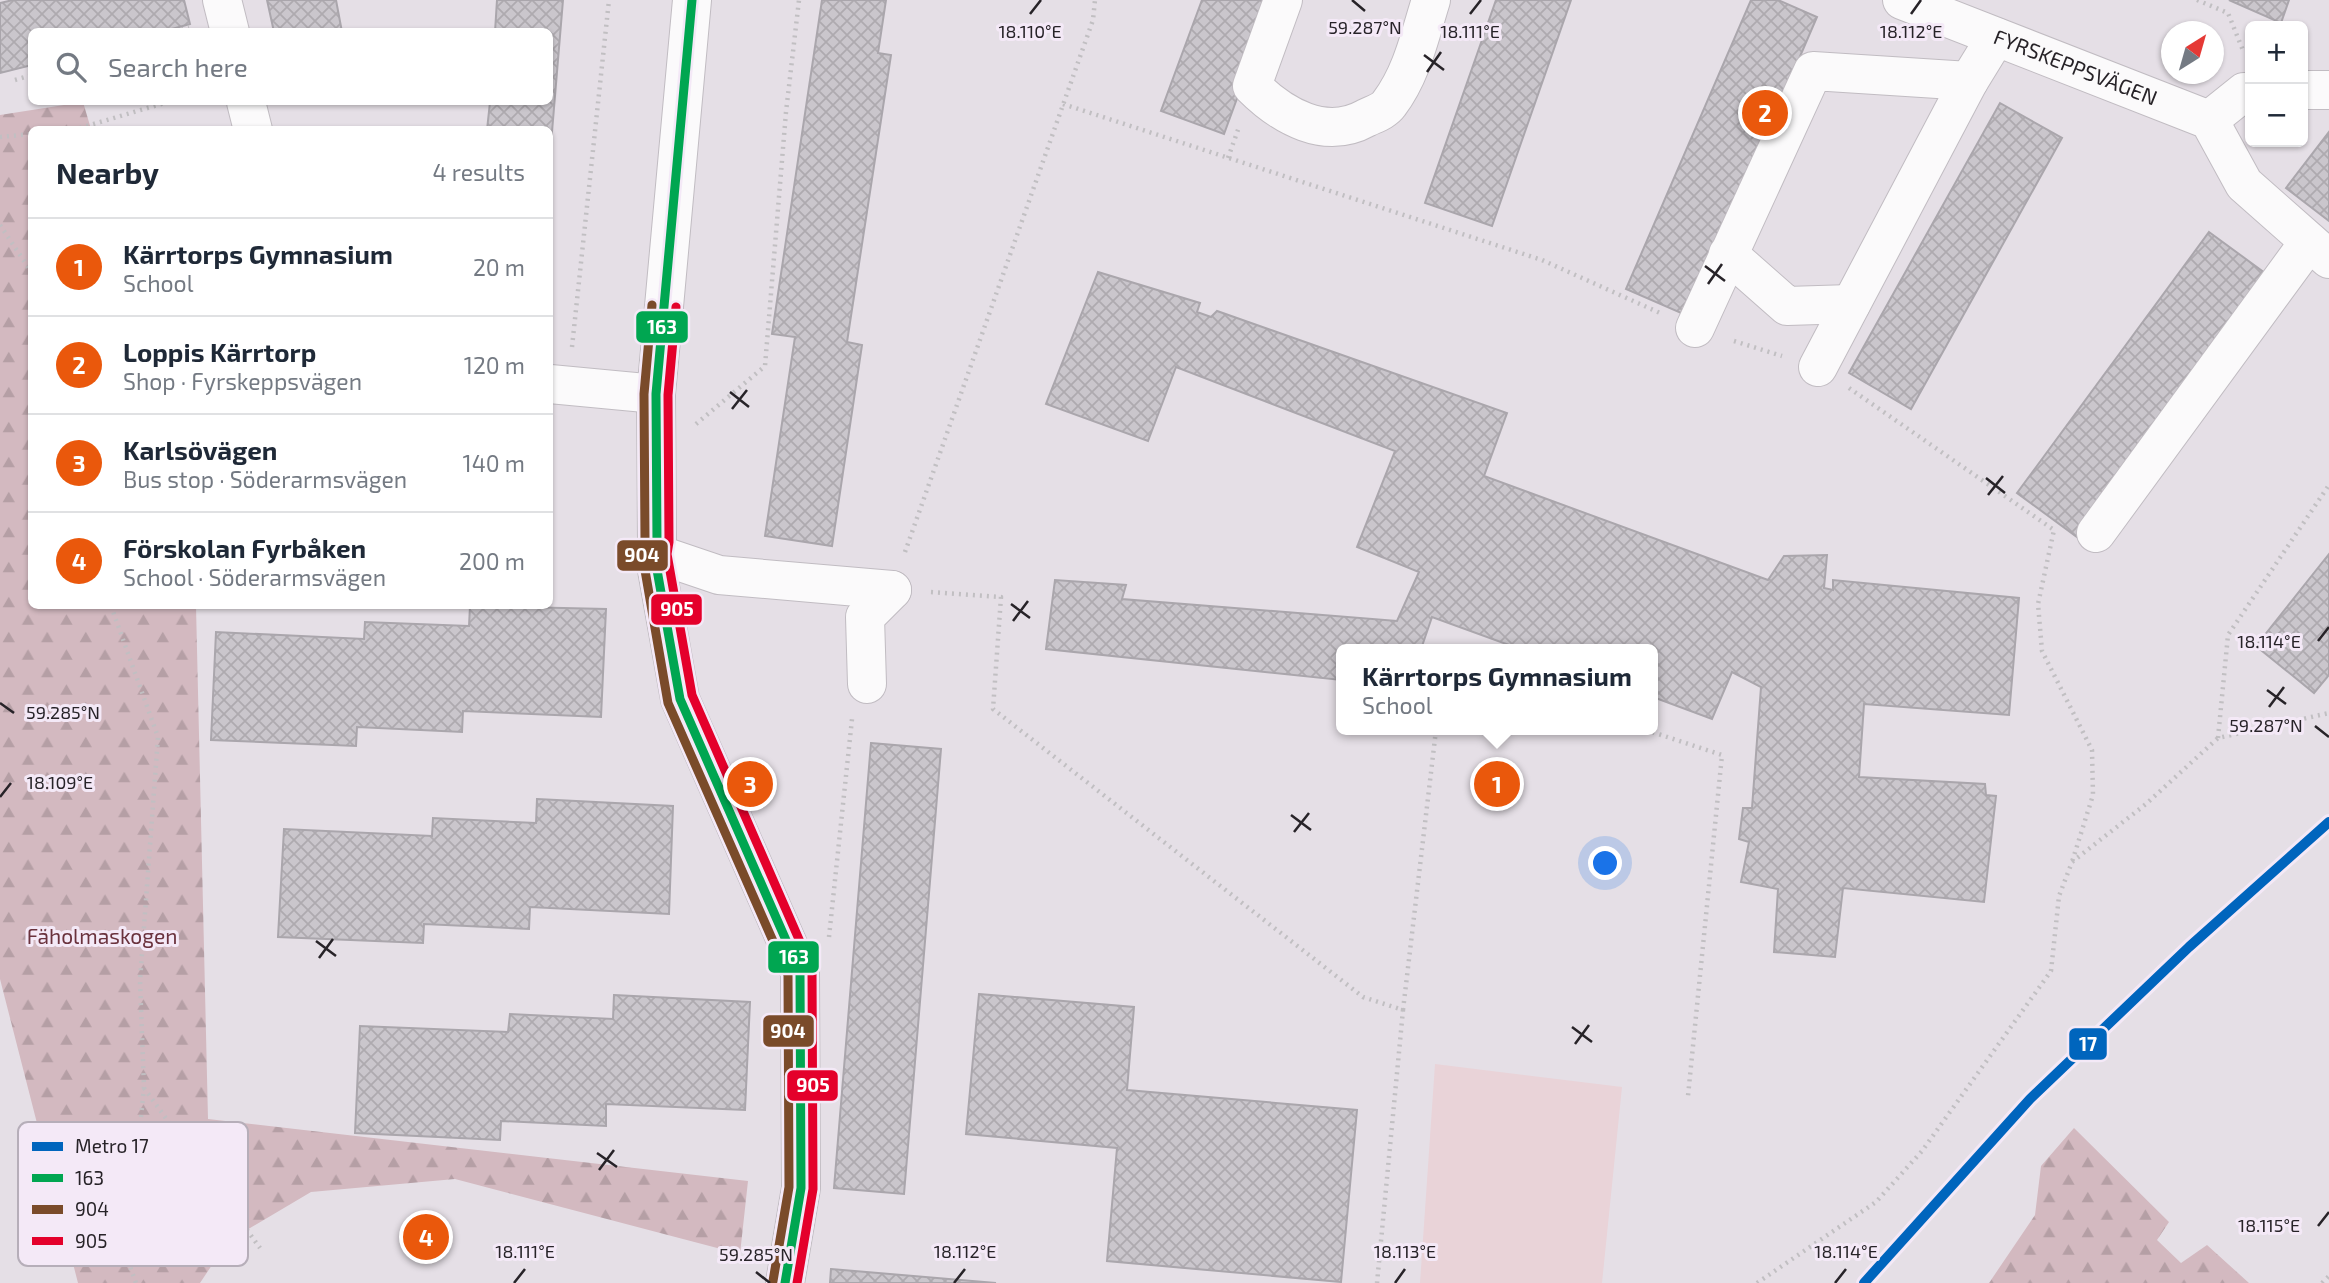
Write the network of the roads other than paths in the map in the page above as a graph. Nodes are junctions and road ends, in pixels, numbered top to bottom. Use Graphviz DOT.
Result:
graph roads {
  1 [pos="222,0"];
  2 [pos="692,0"];
  3 [pos="1283,0"];
  4 [pos="1432,0"];
  5 [pos="1902,0"];
  6 [pos="229,28"];
  7 [pos="1996,37"];
  8 [pos="1969,80"];
  9 [pos="2246,84"];
  10 [pos="2308,90"];
  11 [pos="2329,90"];
  12 [pos="247,105"];
  13 [pos="2208,120"];
  14 [pos="252,126"];
  15 [pos="2319,251"];
  16 [pos="1728,254"];
  17 [pos="1851,304"];
  18 [pos="1695,328"];
  19 [pos="1818,367"];
  20 [pos="559,385"];
  21 [pos="656,394"];
  22 [pos="2096,533"];
  23 [pos="654,553"];
  24 [pos="866,684"];
  25 [pos="785,1283"];
  1 -- 6 [label="street"];
  2 -- 21 [label="street"];
  3 -- 4 [label="street"];
  5 -- 7 [label="street, FYRSKEPPSVÄGEN"];
  7 -- 8 [label="street"];
  7 -- 13 [label="street, FYRSKEPPSVÄGEN"];
  8 -- 16 [label="street"];
  8 -- 17 [label="street"];
  9 -- 13 [label="street"];
  10 -- 11 [label="street"];
  12 -- 14 [label="street"];
  13 -- 15 [label="street"];
  15 -- 22 [label="street"];
  16 -- 17 [label="street"];
  16 -- 18 [label="street"];
  17 -- 19 [label="street"];
  20 -- 21 [label="street"];
  21 -- 23 [label="street"];
  23 -- 24 [label="street"];
  23 -- 25 [label="street"];
}
